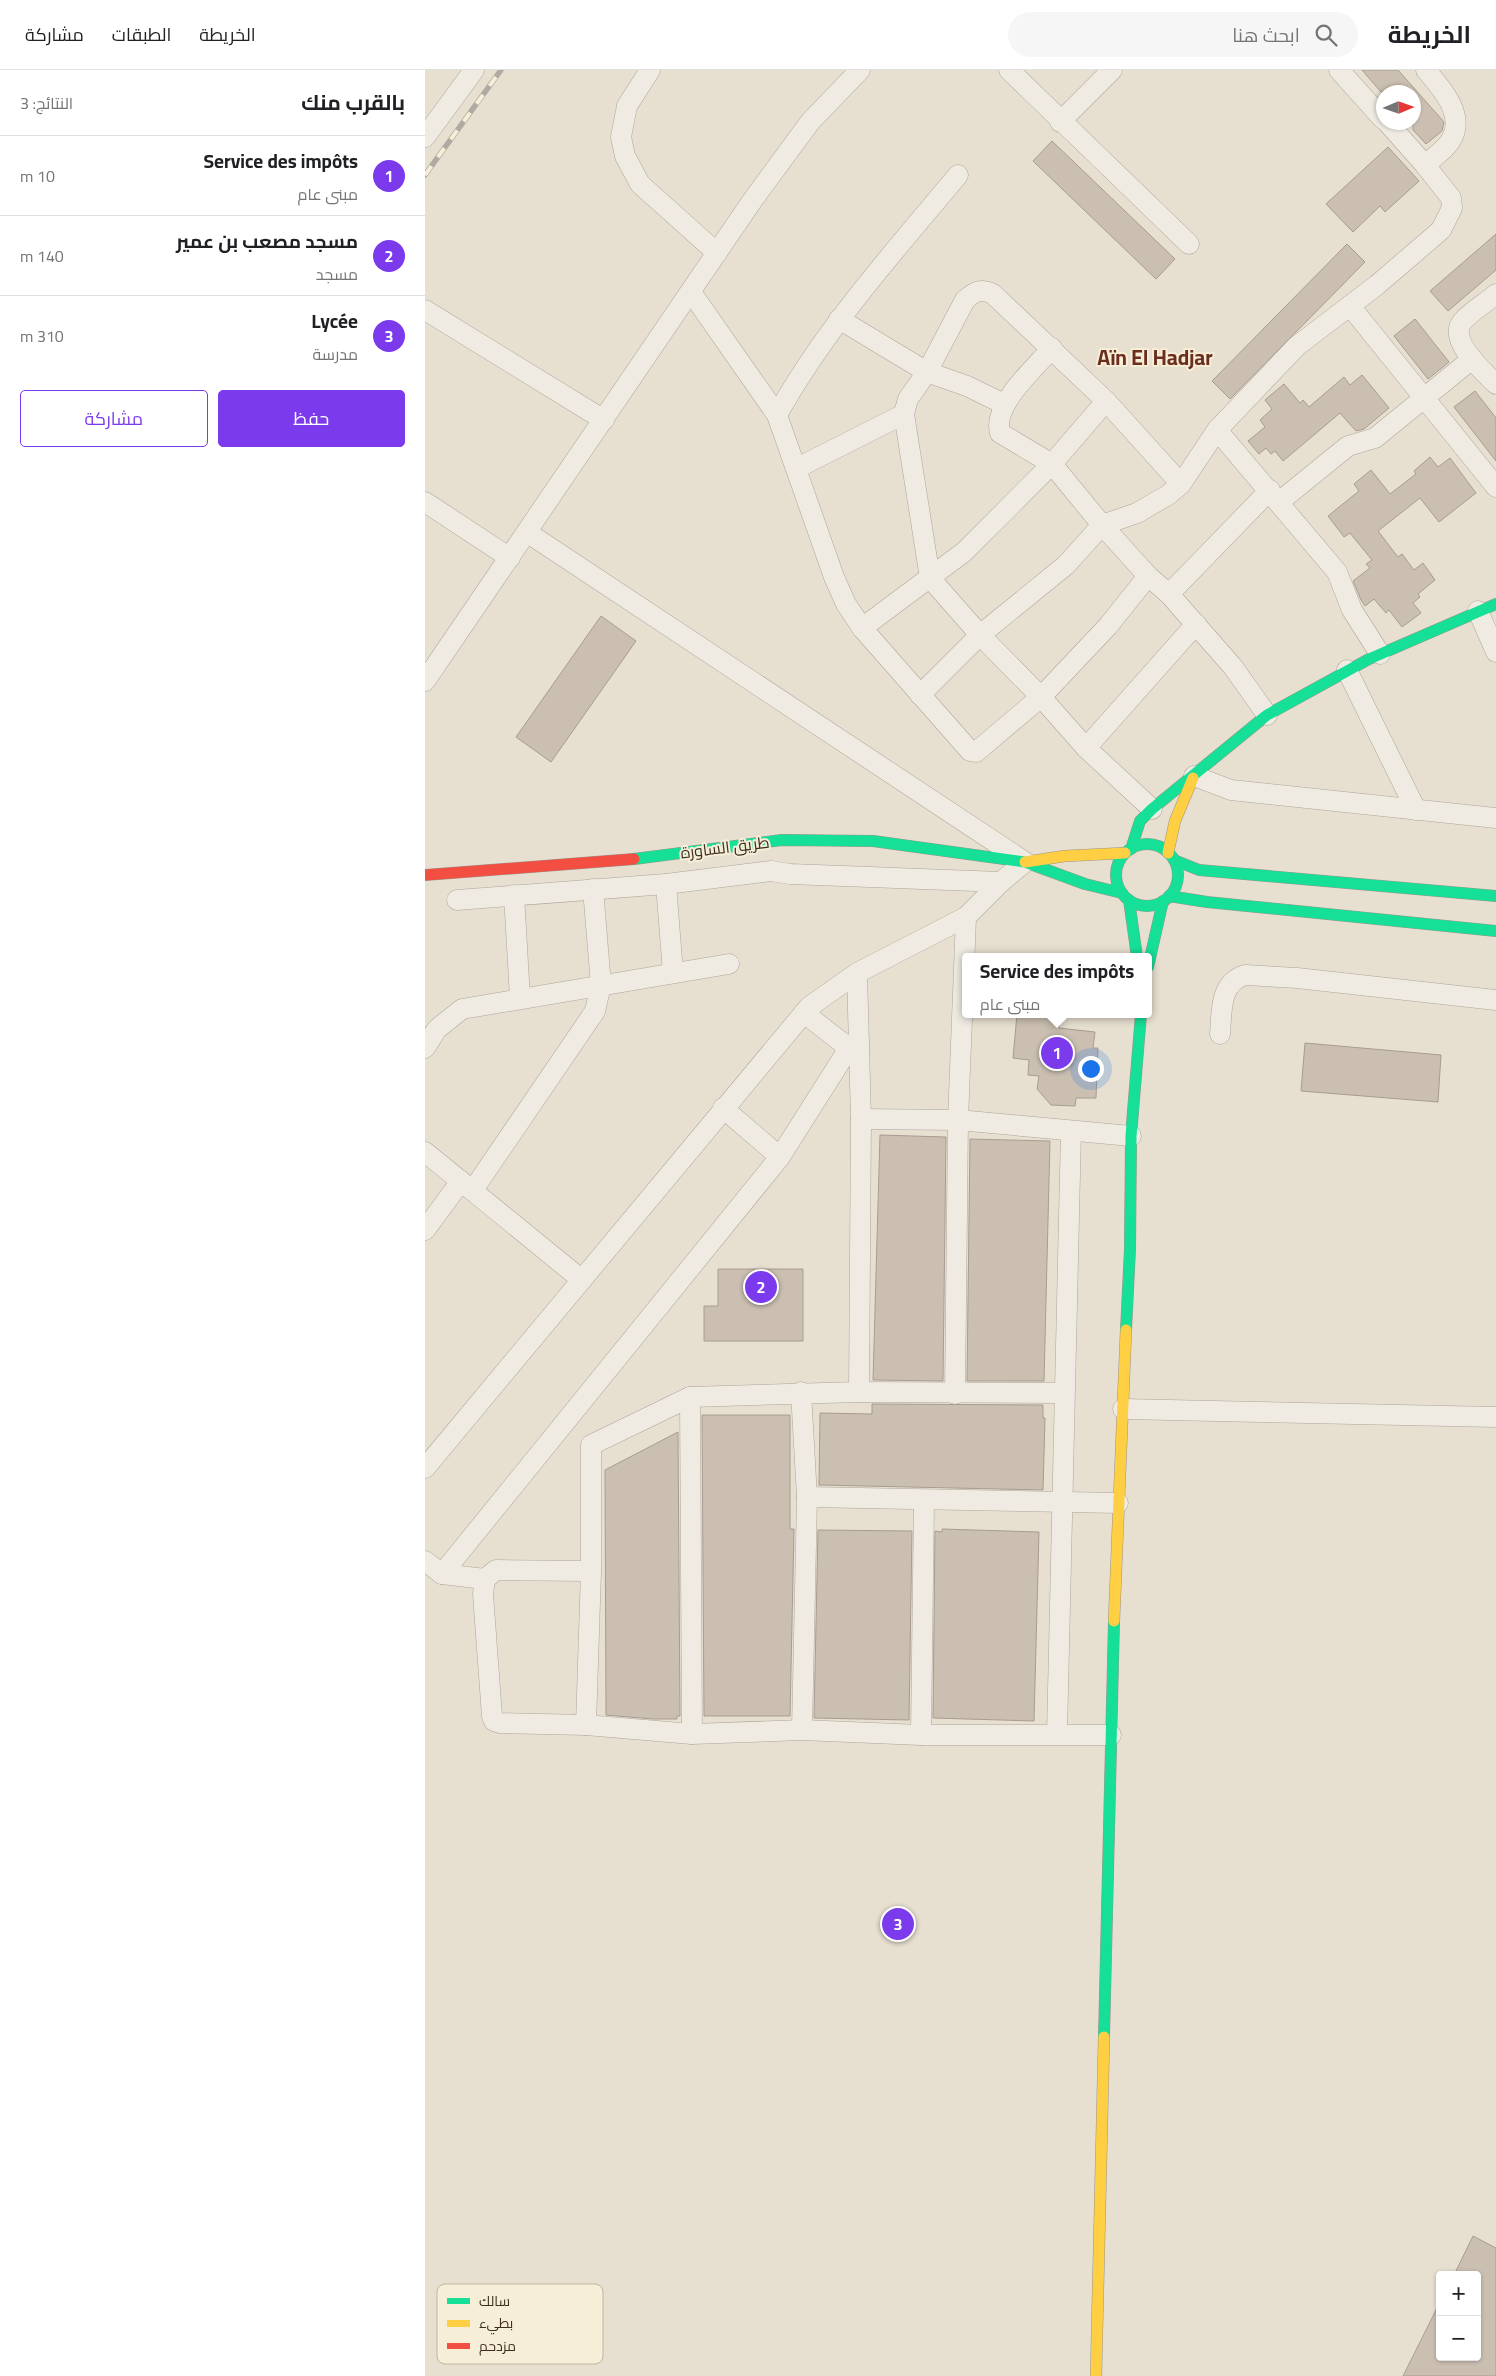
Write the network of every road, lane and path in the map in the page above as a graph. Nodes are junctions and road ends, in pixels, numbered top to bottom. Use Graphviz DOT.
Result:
graph roads {
  1 [pos="474,70"];
  2 [pos="650,70"];
  3 [pos="860,70"];
  4 [pos="1009,70"];
  5 [pos="1112,70"];
  6 [pos="1339,70"];
  7 [pos="1426,70"];
  8 [pos="1376,111"];
  9 [pos="1060,122"];
  10 [pos="1394,130"];
  11 [pos="425,136"];
  12 [pos="1425,165"];
  13 [pos="958,175"];
  14 [pos="1189,244"];
  15 [pos="717,253"];
  16 [pos="691,292"];
  17 [pos="1496,294"];
  18 [pos="1350,306"];
  19 [pos="425,310"];
  20 [pos="839,319"];
  21 [pos="1052,348"];
  22 [pos="1472,359"];
  23 [pos="927,372"];
  24 [pos="1496,384"];
  25 [pos="1425,397"];
  26 [pos="1106,401"];
  27 [pos="1004,404"];
  28 [pos="904,414"];
  29 [pos="777,415"];
  30 [pos="604,420"];
  31 [pos="1217,430"];
  32 [pos="1052,464"];
  33 [pos="797,468"];
  34 [pos="1181,484"];
  35 [pos="1496,487"];
  36 [pos="1275,496"];
  37 [pos="425,502"];
  38 [pos="1102,525"];
  39 [pos="528,533"];
  40 [pos="510,558"];
  41 [pos="1148,576"];
  42 [pos="930,578"];
  43 [pos="1169,594"];
  44 [pos="1487,607"];
  45 [pos="1196,624"];
  46 [pos="862,628"];
  47 [pos="979,635"];
  48 [pos="1496,652"];
  49 [pos="1380,654"];
  50 [pos="1347,670"];
  51 [pos="425,681"];
  52 [pos="919,695"];
  53 [pos="1041,697"];
  54 [pos="1267,715"];
  55 [pos="1086,748"];
  56 [pos="1194,776"];
  57 [pos="1152,809"];
  58 [pos="1416,810"];
  59 [pos="1496,818"];
  60 [pos="1128,851"];
  61 [pos="1171,857"];
  62 [pos="1025,862"];
  63 [pos="425,875"];
  64 [pos="1001,882"];
  65 [pos="666,884"];
  66 [pos="593,889"];
  67 [pos="514,896"];
  68 [pos="1125,896"];
  69 [pos="1496,896"];
  70 [pos="1166,899"];
  71 [pos="457,900"];
  72 [pos="966,917"];
  73 [pos="1496,930"];
  74 [pos="965,953"];
  75 [pos="1136,953"];
  76 [pos="1152,953"];
  77 [pos="729,964"];
  78 [pos="673,973"];
  79 [pos="857,973"];
  80 [pos="601,985"];
  81 [pos="520,998"];
  82 [pos="1496,1000"];
  83 [pos="804,1013"];
  84 [pos="962,1018"];
  85 [pos="1141,1018"];
  86 [pos="1220,1034"];
  87 [pos="854,1045"];
  88 [pos="425,1048"];
  89 [pos="723,1108"];
  90 [pos="861,1119"];
  91 [pos="958,1120"];
  92 [pos="1071,1131"];
  93 [pos="1131,1136"];
  94 [pos="425,1152"];
  95 [pos="780,1157"];
  96 [pos="467,1186"];
  97 [pos="425,1230"];
  98 [pos="582,1280"];
  99 [pos="801,1392"];
  100 [pos="859,1392"];
  101 [pos="1064,1393"];
  102 [pos="955,1394"];
  103 [pos="690,1397"];
  104 [pos="1123,1409"];
  105 [pos="1496,1417"];
  106 [pos="425,1468"];
  107 [pos="807,1497"];
  108 [pos="924,1500"];
  109 [pos="1063,1503"];
  110 [pos="1118,1503"];
  111 [pos="425,1561"];
  112 [pos="591,1571"];
  113 [pos="442,1574"];
  114 [pos="485,1579"];
  115 [pos="586,1725"];
  116 [pos="802,1730"];
  117 [pos="692,1734"];
  118 [pos="1057,1734"];
  119 [pos="1111,1735"];
  120 [pos="921,1736"];
  121 [pos="1095,2376"];
  1 -- 11 [label="street"];
  2 -- 15 [label="street"];
  3 -- 15 [label="street"];
  4 -- 9 [label="street"];
  5 -- 9 [label="street"];
  6 -- 8 [label="street"];
  7 -- 12 [label="street"];
  9 -- 14 [label="street"];
  10 -- 12 [label="street"];
  12 -- 18 [label="street"];
  13 -- 20 [label="street"];
  15 -- 16 [label="street"];
  16 -- 29 [label="street"];
  16 -- 30 [label="street"];
  17 -- 22 [label="street"];
  18 -- 25 [label="street"];
  18 -- 31 [label="street"];
  19 -- 30 [label="street"];
  20 -- 23 [label="street"];
  20 -- 29 [label="street"];
  21 -- 23 [label="street"];
  21 -- 26 [label="street"];
  21 -- 27 [label="street"];
  22 -- 24 [label="street"];
  22 -- 25 [label="street"];
  23 -- 27 [label="street"];
  23 -- 28 [label="street"];
  25 -- 35 [label="street"];
  25 -- 36 [label="street"];
  26 -- 32 [label="street"];
  26 -- 34 [label="street"];
  27 -- 32 [label="street"];
  28 -- 33 [label="street"];
  28 -- 42 [label="street"];
  29 -- 33 [label="street"];
  30 -- 39 [label="street"];
  31 -- 34 [label="street"];
  31 -- 36 [label="street"];
  32 -- 38 [label="street"];
  32 -- 42 [label="street"];
  33 -- 46 [label="street"];
  34 -- 38 [label="street"];
  36 -- 43 [label="street"];
  36 -- 49 [label="street"];
  37 -- 40 [label="street"];
  38 -- 41 [label="street"];
  38 -- 47 [label="street"];
  39 -- 40 [label="street"];
  39 -- 62 [label="street"];
  40 -- 51 [label="street"];
  41 -- 43 [label="street"];
  41 -- 53 [label="street"];
  42 -- 46 [label="street"];
  42 -- 47 [label="street"];
  43 -- 45 [label="street"];
  44 -- 48 [label="street"];
  44 -- 49 [label="main road"];
  45 -- 54 [label="street"];
  45 -- 55 [label="street"];
  46 -- 52 [label="street"];
  47 -- 52 [label="street"];
  47 -- 53 [label="street"];
  49 -- 50 [label="main road"];
  50 -- 54 [label="main road"];
  50 -- 58 [label="street"];
  52 -- 53 [label="street"];
  53 -- 55 [label="street"];
  54 -- 56 [label="main road"];
  55 -- 57 [label="street"];
  56 -- 57 [label="main road"];
  56 -- 58 [label="street"];
  56 -- 61 [label="main road"];
  57 -- 60 [label="main road"];
  58 -- 59 [label="street"];
  60 -- 61 [label="main road"];
  60 -- 62 [label="main road"];
  60 -- 68 [label="main road"];
  61 -- 69 [label="main road"];
  61 -- 70 [label="main road"];
  62 -- 63 [label="main road, طريق الساورة"];
  62 -- 64 [label="street"];
  62 -- 68 [label="main road"];
  64 -- 65 [label="street"];
  64 -- 72 [label="street"];
  65 -- 66 [label="street"];
  65 -- 78 [label="street"];
  66 -- 67 [label="street"];
  66 -- 80 [label="street"];
  67 -- 71 [label="street"];
  67 -- 81 [label="street"];
  68 -- 70 [label="main road"];
  68 -- 75 [label="main road"];
  70 -- 73 [label="main road"];
  70 -- 76 [label="main road"];
  72 -- 74 [label="street"];
  72 -- 79 [label="street"];
  77 -- 78 [label="street"];
  78 -- 80 [label="street"];
  79 -- 83 [label="street"];
  79 -- 87 [label="street"];
  80 -- 81 [label="street"];
  80 -- 96 [label="street"];
  81 -- 88 [label="street"];
  82 -- 86 [label="street"];
  83 -- 87 [label="street"];
  83 -- 89 [label="street"];
  84 -- 91 [label="street"];
  85 -- 93 [label="main road"];
  87 -- 90 [label="street"];
  87 -- 95 [label="street"];
  89 -- 95 [label="street"];
  89 -- 98 [label="street"];
  90 -- 91 [label="street"];
  90 -- 100 [label="street"];
  91 -- 92 [label="street"];
  91 -- 102 [label="street"];
  92 -- 93 [label="street"];
  92 -- 101 [label="street"];
  93 -- 104 [label="main road"];
  94 -- 96 [label="street"];
  95 -- 113 [label="street"];
  96 -- 97 [label="street"];
  96 -- 98 [label="street"];
  98 -- 106 [label="street"];
  99 -- 100 [label="street"];
  99 -- 103 [label="street"];
  99 -- 107 [label="street"];
  100 -- 102 [label="street"];
  101 -- 102 [label="street"];
  101 -- 109 [label="street"];
  103 -- 112 [label="street"];
  103 -- 117 [label="street"];
  104 -- 105 [label="street"];
  104 -- 110 [label="main road"];
  107 -- 108 [label="street"];
  107 -- 116 [label="street"];
  108 -- 109 [label="street"];
  108 -- 120 [label="street"];
  109 -- 110 [label="street"];
  109 -- 118 [label="street"];
  110 -- 119 [label="main road"];
  111 -- 113 [label="street"];
  112 -- 114 [label="street"];
  112 -- 115 [label="street"];
  113 -- 114 [label="street"];
  114 -- 115 [label="street"];
  115 -- 117 [label="street"];
  116 -- 117 [label="street"];
  116 -- 120 [label="street"];
  118 -- 119 [label="street"];
  118 -- 120 [label="street"];
  119 -- 121 [label="main road"];
}
